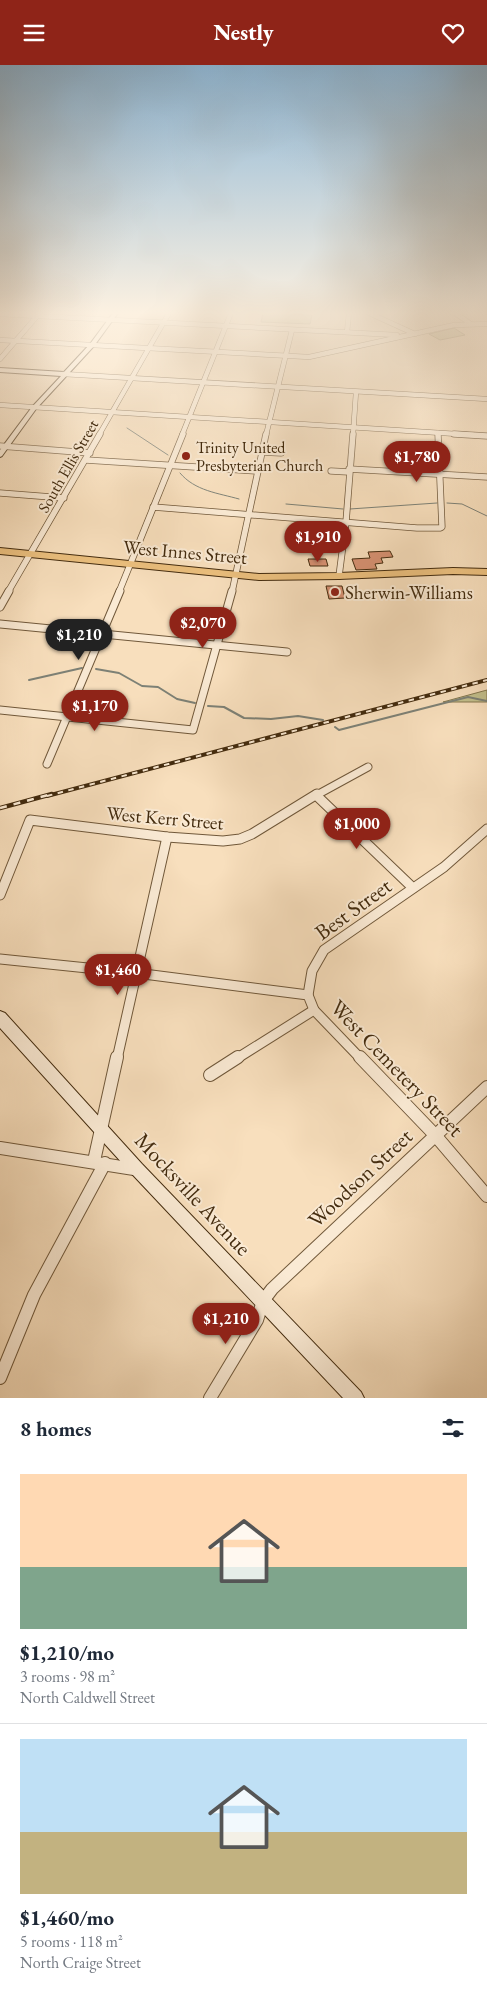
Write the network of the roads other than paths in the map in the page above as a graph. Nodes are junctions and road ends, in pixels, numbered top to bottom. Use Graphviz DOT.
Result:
graph roads {
  1 [pos="62,375"];
  2 [pos="80,375"];
  3 [pos="134,375"];
  4 [pos="205,375"];
  5 [pos="281,375"];
  6 [pos="132,379"];
  7 [pos="202,383"];
  8 [pos="278,388"];
  9 [pos="356,392"];
  10 [pos="487,399"];
  11 [pos="0,405"];
  12 [pos="34,408"];
  13 [pos="112,413"];
  14 [pos="188,418"];
  15 [pos="271,423"];
  16 [pos="353,428"];
  17 [pos="438,433"];
  18 [pos="487,436"];
  19 [pos="3,447"];
  20 [pos="262,452"];
  21 [pos="90,453"];
  22 [pos="281,453"];
  23 [pos="0,455"];
  24 [pos="86,460"];
  25 [pos="169,465"];
  26 [pos="349,470"];
  27 [pos="258,471"];
  28 [pos="330,471"];
  29 [pos="439,475"];
  30 [pos="487,477"];
  31 [pos="0,493"];
  32 [pos="64,498"];
  33 [pos="153,507"];
  34 [pos="250,514"];
  35 [pos="346,522"];
  36 [pos="0,551"];
  37 [pos="31,553"];
  38 [pos="130,565"];
  39 [pos="487,572"];
  40 [pos="237,575"];
  41 [pos="339,576"];
  42 [pos="0,607"];
  43 [pos="0,624"];
  44 [pos="101,635"];
  45 [pos="216,645"];
  46 [pos="287,652"];
  47 [pos="0,710"];
  48 [pos="67,718"];
  49 [pos="48,764"];
  50 [pos="368,767"];
  51 [pos="316,795"];
  52 [pos="487,829"];
  53 [pos="167,837"];
  54 [pos="413,888"];
  55 [pos="0,895"];
  56 [pos="0,959"];
  57 [pos="136,973"];
  58 [pos="308,995"];
  59 [pos="314,1011"];
  60 [pos="0,1018"];
  61 [pos="210,1075"];
  62 [pos="487,1087"];
  63 [pos="101,1129"];
  64 [pos="435,1135"];
  65 [pos="0,1148"];
  66 [pos="99,1162"];
  67 [pos="137,1169"];
  68 [pos="487,1196"];
  69 [pos="264,1301"];
  70 [pos="0,1377"];
  71 [pos="210,1398"];
  72 [pos="355,1398"];
  1 -- 12 [label="street"];
  2 -- 6 [label="street"];
  3 -- 6 [label="street, South Ellis Street"];
  4 -- 7 [label="street"];
  5 -- 8 [label="street"];
  6 -- 7 [label="street"];
  6 -- 13 [label="street, South Ellis Street"];
  7 -- 8 [label="street"];
  7 -- 14 [label="street"];
  8 -- 9 [label="street"];
  8 -- 15 [label="street"];
  9 -- 10 [label="street"];
  9 -- 16 [label="street"];
  11 -- 12 [label="street"];
  12 -- 13 [label="street"];
  12 -- 19 [label="street"];
  13 -- 14 [label="street"];
  13 -- 21 [label="street, South Ellis Street"];
  14 -- 15 [label="street"];
  14 -- 25 [label="street"];
  15 -- 16 [label="street"];
  15 -- 20 [label="street"];
  16 -- 17 [label="street"];
  16 -- 26 [label="street"];
  17 -- 18 [label="street"];
  17 -- 29 [label="street"];
  19 -- 21 [label="street"];
  19 -- 23 [label="street"];
  20 -- 22 [label="street"];
  20 -- 27 [label="street"];
  21 -- 24 [label="street, South Ellis Street"];
  24 -- 25 [label="street"];
  24 -- 32 [label="street, South Ellis Street"];
  25 -- 27 [label="street"];
  25 -- 33 [label="street"];
  26 -- 28 [label="street"];
  26 -- 29 [label="street"];
  26 -- 35 [label="street"];
  27 -- 34 [label="street"];
  29 -- 30 [label="street"];
  29 -- 35 [label="street"];
  31 -- 32 [label="street"];
  32 -- 37 [label="street, South Ellis Street"];
  33 -- 34 [label="street"];
  33 -- 38 [label="street"];
  34 -- 35 [label="street"];
  34 -- 40 [label="street"];
  35 -- 41 [label="street"];
  36 -- 37 [label="main road, West Innes Street"];
  37 -- 38 [label="main road, West Innes Street"];
  37 -- 42 [label="street, South Ellis Street"];
  38 -- 40 [label="main road, West Innes Street"];
  38 -- 44 [label="street"];
  39 -- 41 [label="main road, West Innes Street"];
  40 -- 41 [label="main road, West Innes Street"];
  40 -- 45 [label="street"];
  43 -- 44 [label="street"];
  44 -- 45 [label="street"];
  44 -- 48 [label="street"];
  45 -- 46 [label="street"];
  45 -- 48 [label="street"];
  47 -- 48 [label="street"];
  48 -- 49 [label="street"];
  50 -- 51 [label="street, West Kerr Street"];
  51 -- 53 [label="street, West Kerr Street"];
  51 -- 54 [label="street"];
  52 -- 54 [label="street, Best Street"];
  53 -- 55 [label="street, West Kerr Street"];
  53 -- 57 [label="street"];
  54 -- 58 [label="street, Best Street"];
  56 -- 57 [label="street, West Cemetery Street"];
  57 -- 58 [label="street, West Cemetery Street"];
  57 -- 63 [label="street"];
  58 -- 59 [label="street, West Cemetery Street"];
  59 -- 61 [label="street"];
  59 -- 64 [label="street, West Cemetery Street"];
  60 -- 63 [label="street, Mocksville Avenue"];
  62 -- 64 [label="street, Woodson Street"];
  63 -- 66 [label="street"];
  63 -- 67 [label="street, Mocksville Avenue"];
  64 -- 68 [label="street, West Cemetery Street"];
  64 -- 69 [label="street, Woodson Street"];
  65 -- 66 [label="street"];
  66 -- 67 [label="street"];
  66 -- 70 [label="street"];
  67 -- 69 [label="street, Mocksville Avenue"];
  69 -- 71 [label="street, Woodson Street"];
  69 -- 72 [label="street, Mocksville Avenue"];
}
